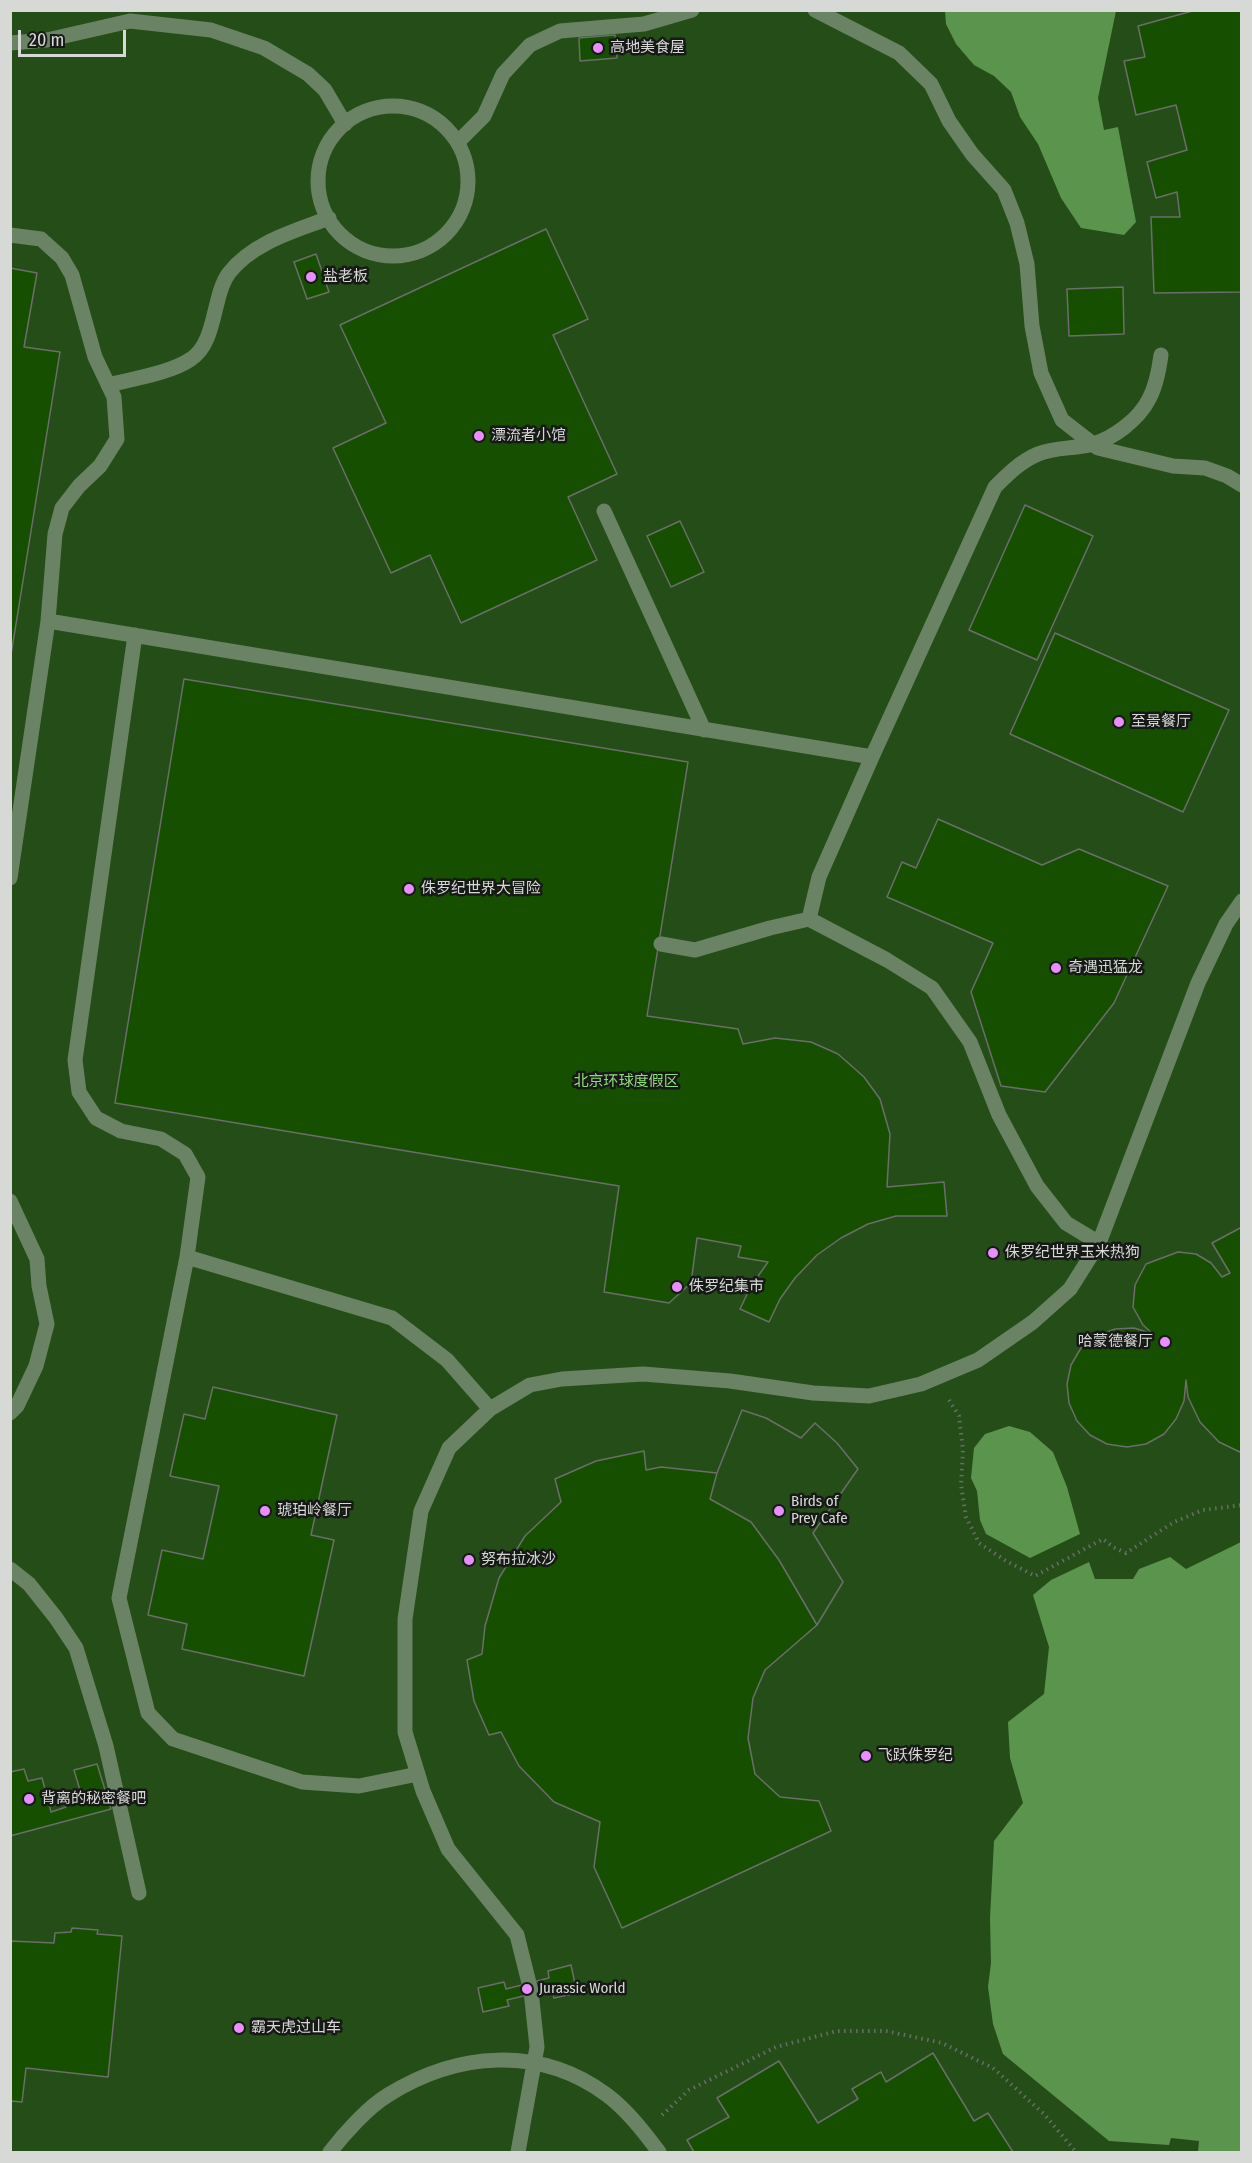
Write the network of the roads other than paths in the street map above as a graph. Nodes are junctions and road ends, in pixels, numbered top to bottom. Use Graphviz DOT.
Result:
graph roads {
  1 [pos="692,10"];
  2 [pos="815,10"];
  3 [pos="10,43"];
  4 [pos="345,124"];
  5 [pos="458,142"];
  6 [pos="329,219"];
  7 [pos="10,235"];
  8 [pos="1161,355"];
  9 [pos="108,385"];
  10 [pos="1093,444"];
  11 [pos="1242,485"];
  12 [pos="604,511"];
  13 [pos="48,621"];
  14 [pos="135,635"];
  15 [pos="704,729"];
  16 [pos="872,757"];
  17 [pos="10,879"];
  18 [pos="1242,901"];
  19 [pos="809,920"];
  20 [pos="661,944"];
  21 [pos="10,1201"];
  22 [pos="1099,1243"];
  23 [pos="187,1257"];
  24 [pos="490,1409"];
  25 [pos="10,1413"];
  26 [pos="10,1569"];
  27 [pos="418,1774"];
  28 [pos="139,1893"];
  29 [pos="534,2062"];
  30 [pos="330,2152"];
  31 [pos="518,2152"];
  32 [pos="659,2152"];
  1 -- 5 [label="street"];
  2 -- 10 [label="street"];
  3 -- 4 [label="street"];
  4 -- 5 [label="street"];
  4 -- 6 [label="street"];
  5 -- 6 [label="street"];
  6 -- 9 [label="street"];
  7 -- 9 [label="street"];
  8 -- 10 [label="street"];
  9 -- 13 [label="street"];
  10 -- 11 [label="street"];
  10 -- 16 [label="street"];
  12 -- 15 [label="street"];
  13 -- 14 [label="street"];
  13 -- 17 [label="street"];
  14 -- 15 [label="street"];
  14 -- 23 [label="street"];
  15 -- 16 [label="street"];
  16 -- 19 [label="street"];
  18 -- 22 [label="street"];
  19 -- 20 [label="street"];
  19 -- 22 [label="street"];
  21 -- 25 [label="street"];
  22 -- 24 [label="street"];
  23 -- 24 [label="street"];
  23 -- 27 [label="street"];
  24 -- 27 [label="street"];
  26 -- 28 [label="street"];
  27 -- 29 [label="street"];
  29 -- 30 [label="street"];
  29 -- 31 [label="street"];
  29 -- 32 [label="street"];
}
